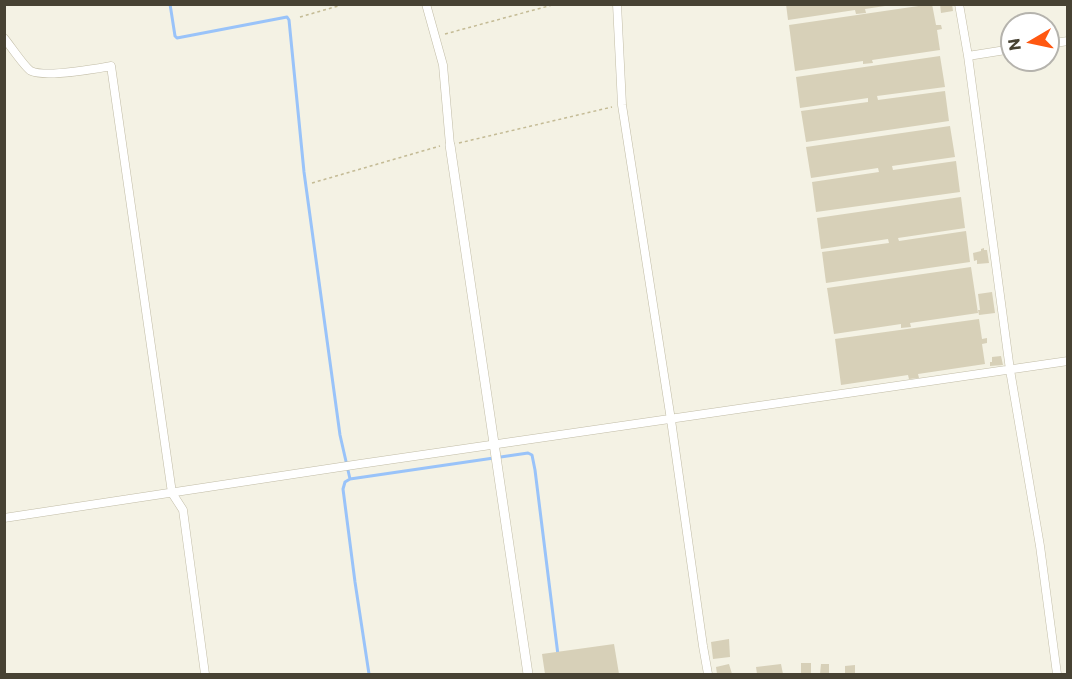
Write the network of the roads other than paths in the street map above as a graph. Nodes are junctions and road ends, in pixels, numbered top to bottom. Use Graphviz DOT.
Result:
graph roads {
  1 [pos="426,4"];
  2 [pos="617,4"];
  3 [pos="959,4"];
  4 [pos="4,38"];
  5 [pos="1000,51"];
  6 [pos="968,56"];
  7 [pos="450,145"];
  8 [pos="1068,361"];
  9 [pos="1010,370"];
  10 [pos="670,420"];
  11 [pos="494,445"];
  12 [pos="172,493"];
  13 [pos="4,518"];
  14 [pos="206,675"];
  15 [pos="528,675"];
  16 [pos="708,675"];
  17 [pos="1057,675"];
  1 -- 7 [label="street"];
  2 -- 10 [label="street"];
  3 -- 6 [label="street"];
  4 -- 12 [label="street"];
  5 -- 6 [label="street"];
  6 -- 9 [label="street"];
  7 -- 11 [label="street"];
  8 -- 9 [label="street"];
  9 -- 10 [label="street"];
  9 -- 17 [label="street"];
  10 -- 11 [label="street"];
  10 -- 16 [label="street"];
  11 -- 12 [label="street"];
  11 -- 15 [label="street"];
  12 -- 13 [label="street"];
  12 -- 14 [label="street"];
}
